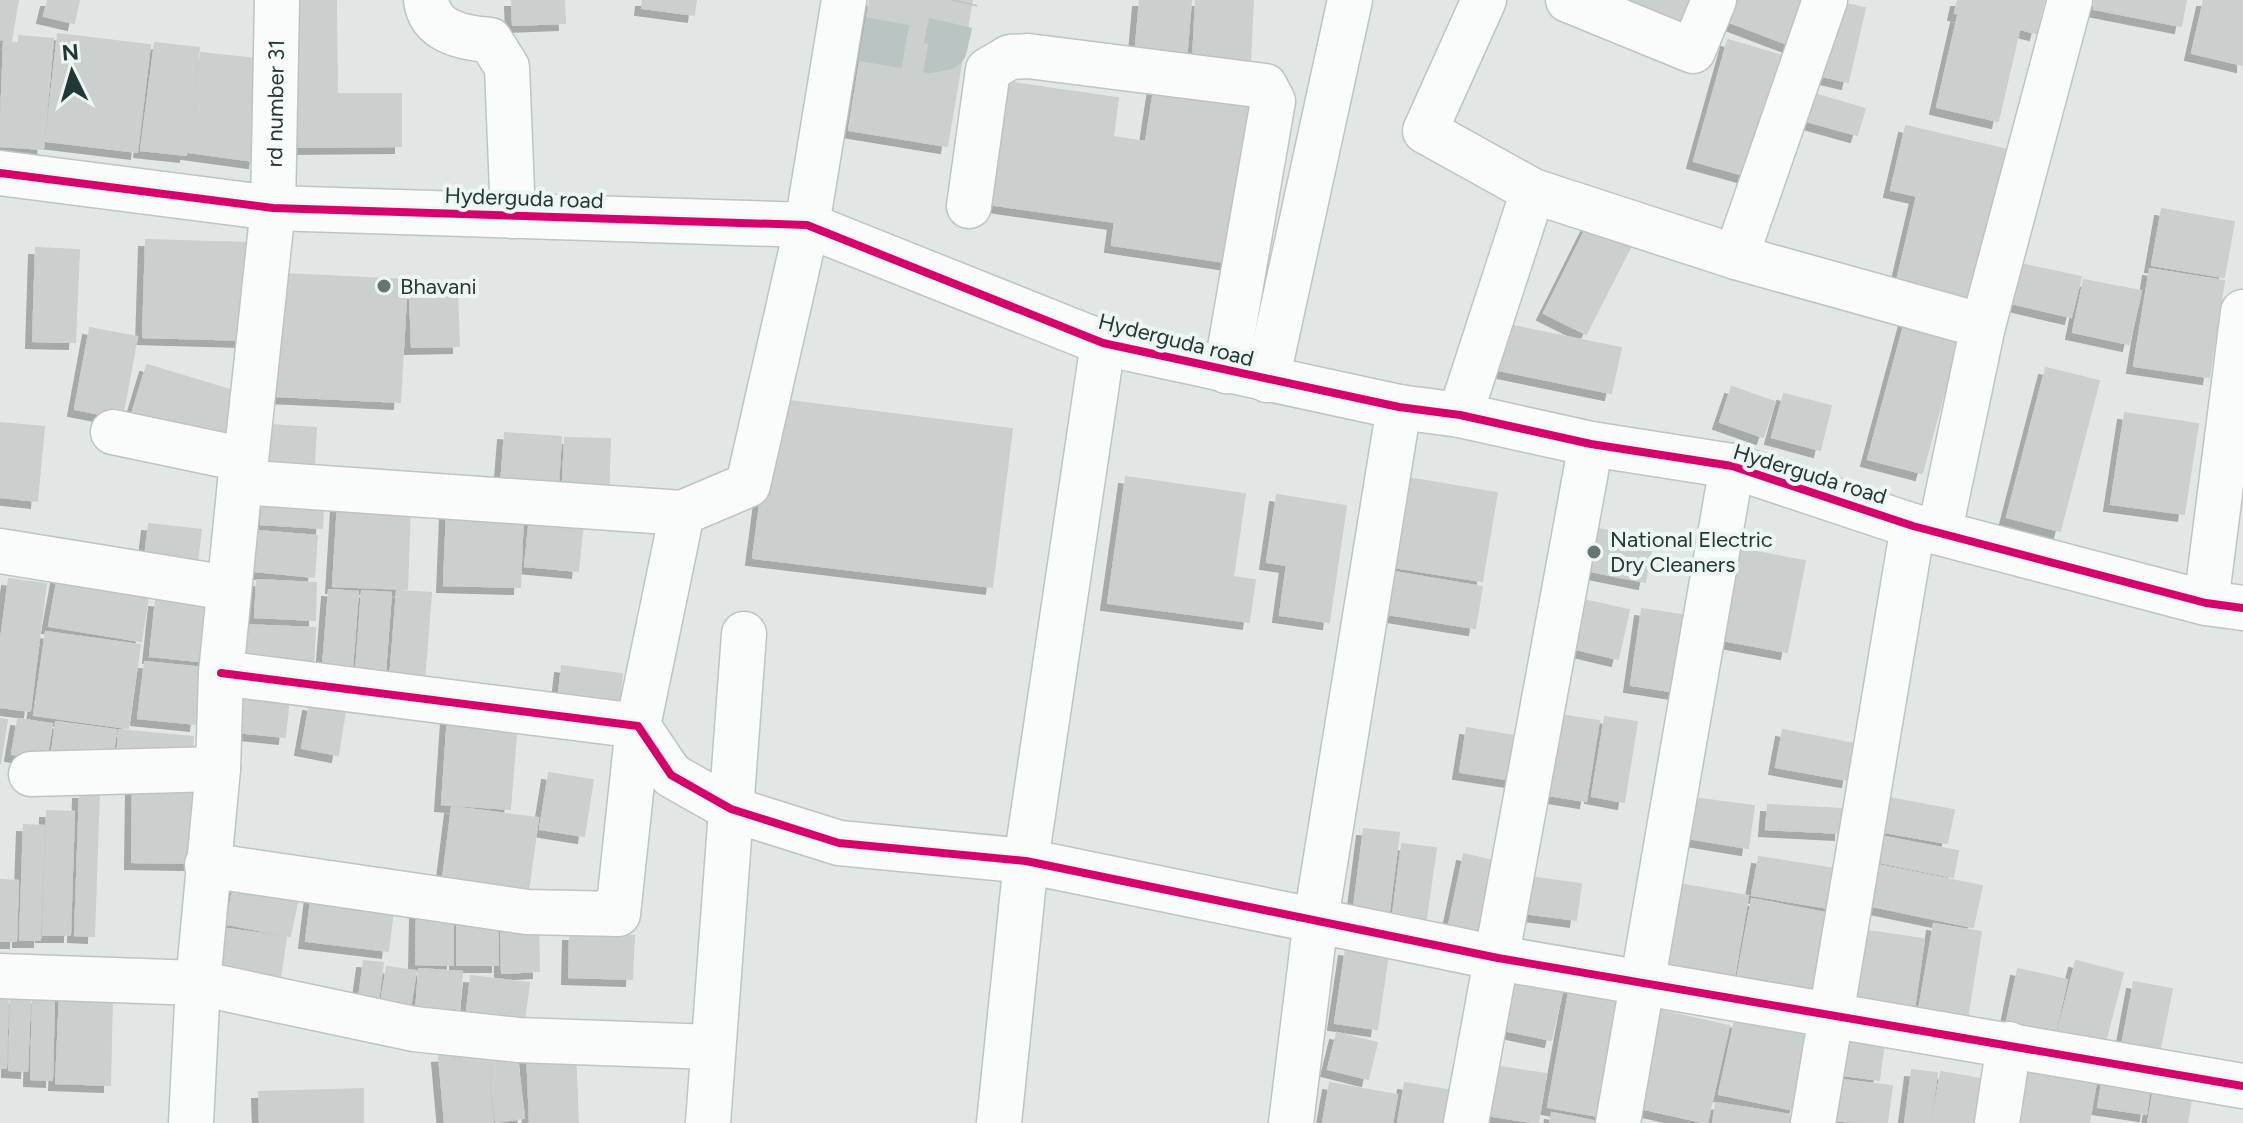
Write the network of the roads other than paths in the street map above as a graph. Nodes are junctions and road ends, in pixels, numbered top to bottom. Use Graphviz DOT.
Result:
graph roads {
  1 [pos="277,0"];
  2 [pos="426,0"];
  3 [pos="1350,0"];
  4 [pos="1484,0"];
  5 [pos="1568,0"];
  6 [pos="1714,0"];
  7 [pos="1825,0"];
  8 [pos="2070,0"];
  9 [pos="848,25"];
  10 [pos="0,173"];
  11 [pos="1533,191"];
  12 [pos="969,206"];
  13 [pos="273,208"];
  14 [pos="513,216"];
  15 [pos="807,225"];
  16 [pos="1736,257"];
  17 [pos="2243,318"];
  18 [pos="1983,326"];
  19 [pos="1103,343"];
  20 [pos="1247,375"];
  21 [pos="1399,407"];
  22 [pos="1460,415"];
  23 [pos="113,432"];
  24 [pos="1591,444"];
  25 [pos="1732,466"];
  26 [pos="243,471"];
  27 [pos="682,513"];
  28 [pos="1926,528"];
  29 [pos="0,551"];
  30 [pos="228,588"];
  31 [pos="2225,606"];
  32 [pos="744,634"];
  33 [pos="221,673"];
  34 [pos="638,726"];
  35 [pos="218,769"];
  36 [pos="31,774"];
  37 [pos="731,809"];
  38 [pos="1026,861"];
  39 [pos="207,865"];
  40 [pos="1316,919"];
  41 [pos="1498,958"];
  42 [pos="0,976"];
  43 [pos="198,983"];
  44 [pos="1643,983"];
  45 [pos="1831,1014"];
  46 [pos="2009,1044"];
  47 [pos="713,1047"];
  48 [pos="2241,1094"];
  49 [pos="191,1123"];
  50 [pos="708,1123"];
  51 [pos="999,1123"];
  52 [pos="1291,1123"];
  53 [pos="1466,1123"];
  54 [pos="1618,1123"];
  55 [pos="1813,1123"];
  56 [pos="1997,1123"];
  1 -- 13 [label="street, rd number 31"];
  2 -- 14 [label="street"];
  3 -- 20 [label="street"];
  4 -- 11 [label="street"];
  5 -- 6 [label="street"];
  7 -- 16 [label="street"];
  8 -- 18 [label="street"];
  9 -- 15 [label="street"];
  10 -- 13 [label="street, Hyderguda road"];
  11 -- 16 [label="street"];
  11 -- 22 [label="street"];
  12 -- 20 [label="street"];
  13 -- 14 [label="street, Hyderguda road"];
  13 -- 26 [label="street, rd number 31"];
  14 -- 15 [label="street, Hyderguda road"];
  15 -- 19 [label="street, Hyderguda road"];
  15 -- 27 [label="street"];
  16 -- 18 [label="street"];
  17 -- 31 [label="street"];
  18 -- 28 [label="street"];
  19 -- 20 [label="street, Hyderguda road"];
  19 -- 38 [label="street"];
  20 -- 21 [label="street, Hyderguda road"];
  21 -- 22 [label="street, Hyderguda road"];
  21 -- 40 [label="street"];
  22 -- 24 [label="street, Hyderguda road"];
  23 -- 26 [label="street"];
  24 -- 25 [label="street, Hyderguda road"];
  24 -- 41 [label="street"];
  25 -- 28 [label="street, Hyderguda road"];
  25 -- 44 [label="street"];
  26 -- 27 [label="street"];
  26 -- 30 [label="street, rd number 31"];
  27 -- 34 [label="street"];
  28 -- 31 [label="street, Hyderguda road"];
  28 -- 45 [label="street"];
  29 -- 30 [label="street"];
  30 -- 33 [label="street, rd number 31"];
  32 -- 37 [label="street"];
  33 -- 34 [label="street"];
  33 -- 35 [label="street, rd number 31"];
  34 -- 37 [label="street"];
  34 -- 39 [label="street"];
  35 -- 36 [label="street"];
  35 -- 39 [label="street, rd number 31"];
  37 -- 38 [label="street"];
  37 -- 47 [label="street"];
  38 -- 40 [label="street"];
  38 -- 51 [label="street"];
  39 -- 43 [label="street, rd number 31"];
  40 -- 41 [label="street"];
  40 -- 52 [label="street"];
  41 -- 44 [label="street"];
  41 -- 53 [label="street"];
  42 -- 43 [label="street"];
  43 -- 47 [label="street"];
  43 -- 49 [label="street, rd number 31"];
  44 -- 45 [label="street"];
  44 -- 54 [label="street"];
  45 -- 46 [label="street"];
  45 -- 55 [label="street"];
  46 -- 48 [label="street"];
  46 -- 56 [label="street"];
  47 -- 50 [label="street"];
}
